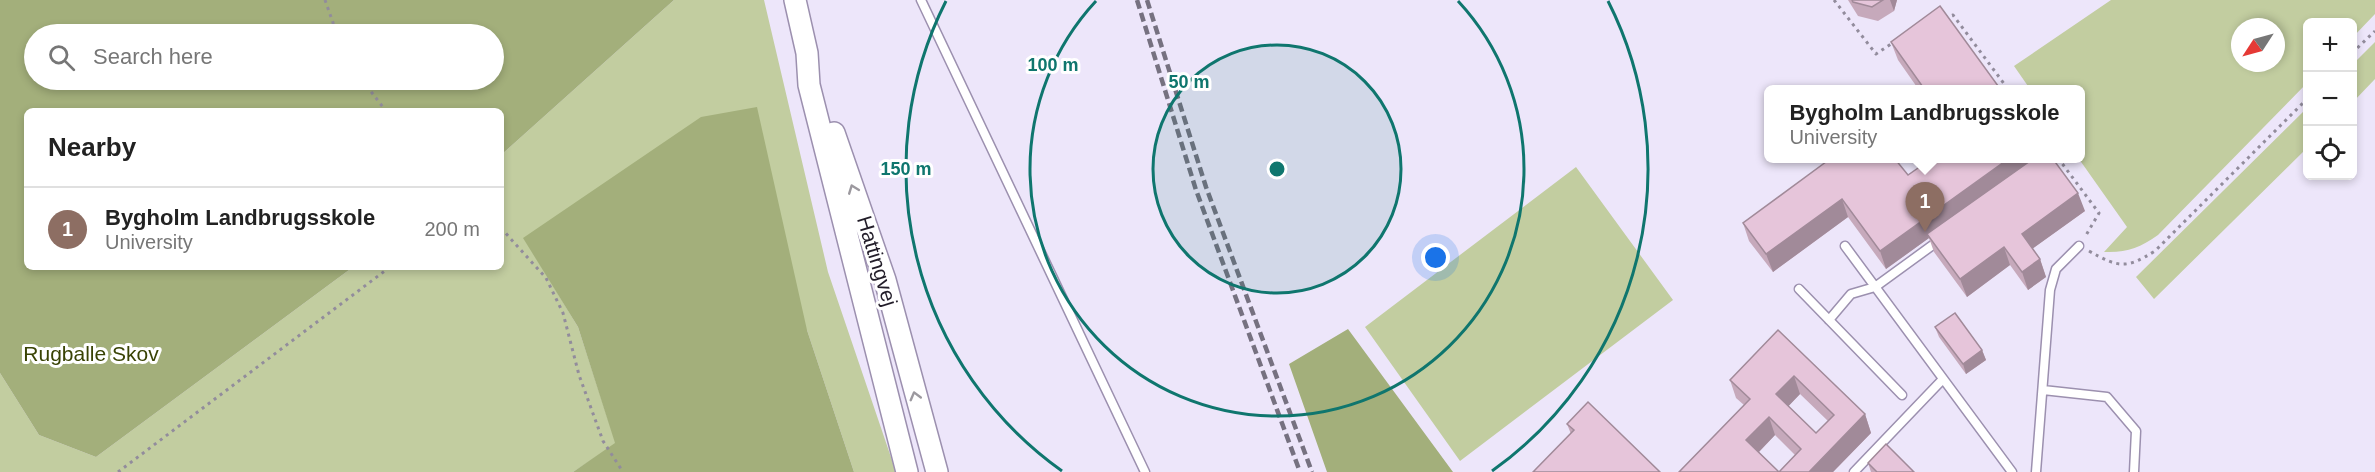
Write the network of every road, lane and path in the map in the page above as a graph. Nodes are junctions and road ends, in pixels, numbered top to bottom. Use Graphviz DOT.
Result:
graph roads {
  1 [pos="325,0"];
  2 [pos="795,0"];
  3 [pos="921,0"];
  4 [pos="1834,0"];
  5 [pos="1943,19"];
  6 [pos="333,24"];
  7 [pos="2375,31"];
  8 [pos="1903,36"];
  9 [pos="2357,48"];
  10 [pos="807,53"];
  11 [pos="2004,85"];
  12 [pos="370,90"];
  13 [pos="2303,102"];
  14 [pos="384,108"];
  15 [pos="2061,163"];
  16 [pos="504,231"];
  17 [pos="1949,233"];
  18 [pos="1845,246"];
  19 [pos="2079,246"];
  20 [pos="386,270"];
  21 [pos="1875,287"];
  22 [pos="1799,289"];
  23 [pos="860,293"];
  24 [pos="1829,320"];
  25 [pos="1943,379"];
  26 [pos="2043,390"];
  27 [pos="1902,395"];
  28 [pos="118,472"];
  29 [pos="623,472"];
  30 [pos="907,472"];
  31 [pos="921,472"];
  32 [pos="937,472"];
  33 [pos="1145,472"];
  34 [pos="1854,472"];
  35 [pos="2012,472"];
  36 [pos="2036,472"];
  37 [pos="2134,472"];
  1 -- 6 [label="path"];
  2 -- 10 [label="street, Hattingvej"];
  3 -- 33 [label="lane"];
  4 -- 8 [label="path"];
  5 -- 11 [label="path"];
  7 -- 9 [label="path"];
  10 -- 23 [label="street, Hattingvej"];
  32 -- 10 [label="street, Hattingvej, one-way"];
  12 -- 14 [label="path"];
  13 -- 19 [label="path"];
  15 -- 19 [label="path"];
  16 -- 29 [label="path"];
  17 -- 21 [label="lane"];
  18 -- 21 [label="lane"];
  19 -- 26 [label="lane"];
  20 -- 28 [label="path"];
  21 -- 24 [label="lane"];
  21 -- 25 [label="lane"];
  22 -- 24 [label="lane"];
  23 -- 30 [label="street, Hattingvej"];
  23 -- 31 [label="street"];
  24 -- 27 [label="lane"];
  25 -- 34 [label="lane"];
  25 -- 35 [label="lane"];
  26 -- 36 [label="lane"];
  26 -- 37 [label="lane"];
}
